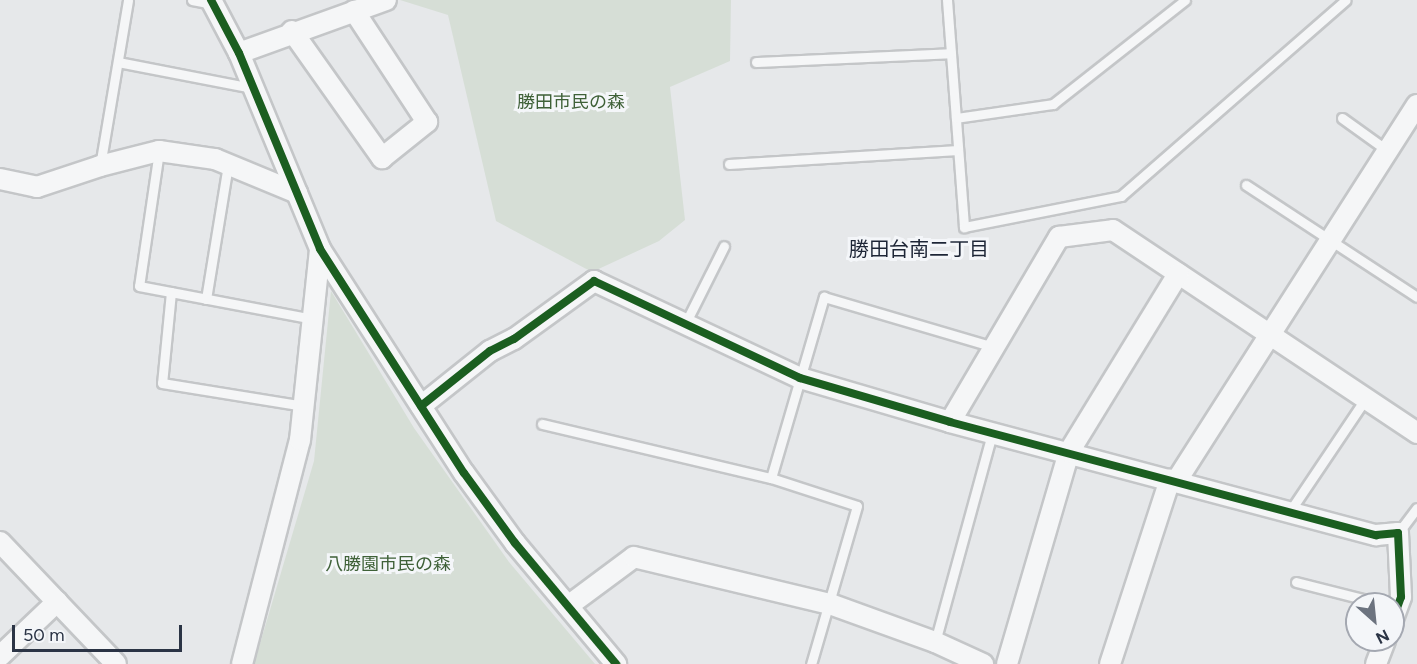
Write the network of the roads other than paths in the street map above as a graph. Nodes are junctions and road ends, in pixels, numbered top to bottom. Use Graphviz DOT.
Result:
graph roads {
  1 [pos="128,0"];
  2 [pos="192,0"];
  3 [pos="386,0"];
  4 [pos="947,0"];
  5 [pos="1185,0"];
  6 [pos="1346,0"];
  7 [pos="213,2"];
  8 [pos="354,11"];
  9 [pos="292,31"];
  10 [pos="239,53"];
  11 [pos="951,53"];
  12 [pos="118,62"];
  13 [pos="756,62"];
  14 [pos="252,88"];
  15 [pos="1417,105"];
  16 [pos="956,118"];
  17 [pos="1342,118"];
  18 [pos="958,150"];
  19 [pos="159,151"];
  20 [pos="1388,151"];
  21 [pos="228,164"];
  22 [pos="729,164"];
  23 [pos="100,166"];
  24 [pos="0,179"];
  25 [pos="1246,185"];
  26 [pos="297,193"];
  27 [pos="1332,241"];
  28 [pos="724,246"];
  29 [pos="320,249"];
  30 [pos="1178,274"];
  31 [pos="171,292"];
  32 [pos="1417,297"];
  33 [pos="206,299"];
  34 [pos="314,319"];
  35 [pos="685,324"];
  36 [pos="1270,333"];
  37 [pos="994,347"];
  38 [pos="800,378"];
  39 [pos="1366,398"];
  40 [pos="304,406"];
  41 [pos="421,406"];
  42 [pos="950,422"];
  43 [pos="542,424"];
  44 [pos="992,432"];
  45 [pos="1417,433"];
  46 [pos="1069,452"];
  47 [pos="771,478"];
  48 [pos="1173,480"];
  49 [pos="1417,508"];
  50 [pos="1290,511"];
  51 [pos="1408,532"];
  52 [pos="0,542"];
  53 [pos="1296,582"];
  54 [pos="1402,592"];
  55 [pos="1345,596"];
  56 [pos="57,602"];
  57 [pos="830,604"];
  58 [pos="568,606"];
  59 [pos="935,642"];
  60 [pos="0,656"];
  61 [pos="116,664"];
  62 [pos="242,664"];
  63 [pos="616,664"];
  64 [pos="811,664"];
  65 [pos="983,664"];
  66 [pos="1007,664"];
  67 [pos="1110,664"];
  1 -- 12 [label="lane"];
  2 -- 7 [label="lane"];
  3 -- 8 [label="street"];
  4 -- 11 [label="lane"];
  5 -- 16 [label="lane"];
  6 -- 18 [label="lane"];
  7 -- 10 [label="street"];
  8 -- 9 [label="street"];
  8 -- 9 [label="street"];
  9 -- 10 [label="street"];
  10 -- 14 [label="street"];
  11 -- 13 [label="lane"];
  11 -- 16 [label="lane"];
  12 -- 14 [label="lane"];
  12 -- 23 [label="lane"];
  14 -- 26 [label="street"];
  15 -- 20 [label="street"];
  16 -- 18 [label="lane"];
  17 -- 20 [label="lane"];
  18 -- 22 [label="lane"];
  19 -- 21 [label="street"];
  19 -- 23 [label="street"];
  19 -- 31 [label="lane"];
  20 -- 27 [label="street"];
  21 -- 26 [label="street"];
  21 -- 33 [label="lane"];
  23 -- 24 [label="street"];
  25 -- 27 [label="lane"];
  26 -- 29 [label="street"];
  27 -- 32 [label="lane"];
  27 -- 36 [label="street"];
  28 -- 35 [label="lane"];
  29 -- 34 [label="street"];
  29 -- 41 [label="street"];
  30 -- 36 [label="street"];
  30 -- 37 [label="street"];
  30 -- 46 [label="street"];
  31 -- 33 [label="lane"];
  31 -- 40 [label="lane"];
  33 -- 34 [label="lane"];
  34 -- 40 [label="street"];
  35 -- 38 [label="street"];
  35 -- 41 [label="street"];
  36 -- 39 [label="street"];
  36 -- 48 [label="street"];
  37 -- 38 [label="lane"];
  37 -- 42 [label="street"];
  38 -- 42 [label="street"];
  38 -- 47 [label="lane"];
  39 -- 45 [label="street"];
  39 -- 50 [label="lane"];
  40 -- 62 [label="street"];
  41 -- 58 [label="street"];
  42 -- 44 [label="street"];
  43 -- 47 [label="lane"];
  44 -- 46 [label="street"];
  44 -- 59 [label="lane"];
  46 -- 48 [label="street"];
  46 -- 66 [label="street"];
  47 -- 57 [label="lane"];
  48 -- 50 [label="street"];
  48 -- 67 [label="street"];
  49 -- 51 [label="lane"];
  50 -- 51 [label="street"];
  51 -- 54 [label="street"];
  52 -- 56 [label="street"];
  53 -- 55 [label="lane"];
  56 -- 60 [label="street"];
  56 -- 61 [label="street"];
  57 -- 58 [label="street"];
  57 -- 59 [label="street"];
  57 -- 64 [label="lane"];
  58 -- 63 [label="street"];
  59 -- 65 [label="street"];
}
